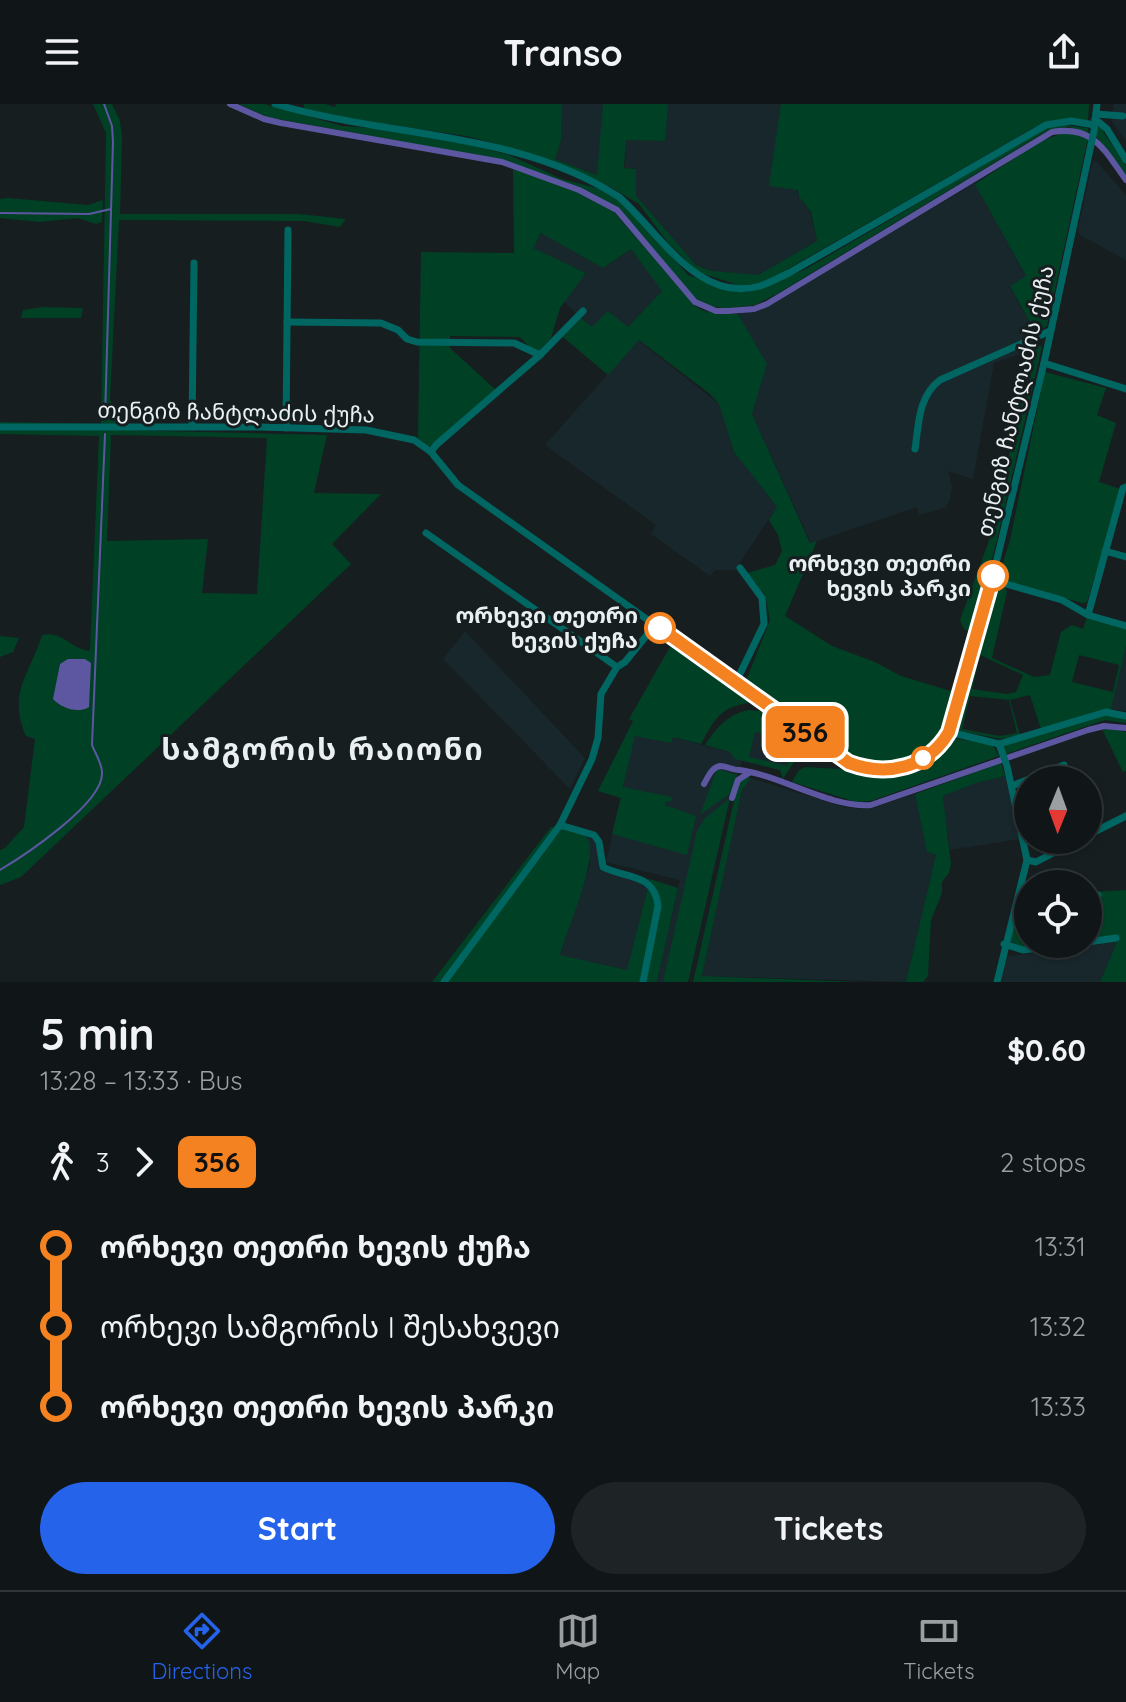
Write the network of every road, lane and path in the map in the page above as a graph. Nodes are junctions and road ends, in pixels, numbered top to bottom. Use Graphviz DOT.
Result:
graph roads {
  1 [pos="275,104"];
  2 [pos="1097,104"];
  3 [pos="1123,116"];
  4 [pos="1095,122"];
  5 [pos="1126,160"];
  6 [pos="288,230"];
  7 [pos="194,263"];
  8 [pos="583,311"];
  9 [pos="287,322"];
  10 [pos="1050,331"];
  11 [pos="540,355"];
  12 [pos="1044,363"];
  13 [pos="1126,389"];
  14 [pos="0,427"];
  15 [pos="192,427"];
  16 [pos="286,428"];
  17 [pos="915,449"];
  18 [pos="431,452"];
  19 [pos="1125,487"];
  20 [pos="426,533"];
  21 [pos="1105,551"];
  22 [pos="1126,557"];
  23 [pos="740,568"];
  24 [pos="992,580"];
  25 [pos="1088,615"];
  26 [pos="655,625"];
  27 [pos="1126,626"];
  28 [pos="617,667"];
  29 [pos="736,682"];
  30 [pos="1126,716"];
  31 [pos="949,732"];
  32 [pos="999,744"];
  33 [pos="1064,765"];
  34 [pos="1012,786"];
  35 [pos="1126,816"];
  36 [pos="560,825"];
  37 [pos="1102,828"];
  38 [pos="1051,854"];
  39 [pos="1027,860"];
  40 [pos="1024,870"];
  41 [pos="1014,906"];
  42 [pos="1116,938"];
  43 [pos="1102,940"];
  44 [pos="1004,944"];
  45 [pos="1014,947"];
  46 [pos="444,982"];
  47 [pos="643,982"];
  48 [pos="997,982"];
  1 -- 4 [label="street"];
  2 -- 4 [label="street, თენგიზ ჩანტლაძის ქუჩა"];
  3 -- 4 [label="street"];
  4 -- 5 [label="street"];
  4 -- 10 [label="street, თენგიზ ჩანტლაძის ქუჩა"];
  6 -- 9 [label="street"];
  7 -- 15 [label="street"];
  8 -- 11 [label="street"];
  9 -- 11 [label="street"];
  9 -- 16 [label="street"];
  10 -- 12 [label="street, თენგიზ ჩანტლაძის ქუჩა"];
  10 -- 17 [label="street"];
  11 -- 18 [label="street"];
  12 -- 13 [label="street"];
  12 -- 24 [label="street, თენგიზ ჩანტლაძის ქუჩა"];
  14 -- 15 [label="street, თენგიზ ჩანტლაძის ქუჩა"];
  15 -- 16 [label="street, თენგიზ ჩანტლაძის ქუჩა"];
  16 -- 18 [label="street, თენგიზ ჩანტლაძის ქუჩა"];
  18 -- 26 [label="street, თენგიზ ჩანტლაძის ქუჩა"];
  19 -- 21 [label="street"];
  20 -- 28 [label="street"];
  21 -- 22 [label="street"];
  21 -- 25 [label="street"];
  23 -- 29 [label="street"];
  24 -- 25 [label="street"];
  24 -- 31 [label="street, თენგიზ ჩანტლაძის ქუჩა"];
  25 -- 27 [label="street"];
  26 -- 28 [label="street"];
  26 -- 29 [label="street, თენგიზ ჩანტლაძის ქუჩა"];
  28 -- 36 [label="street"];
  29 -- 31 [label="street, თენგიზ ჩანტლაძის ქუჩა"];
  30 -- 32 [label="street"];
  31 -- 32 [label="street"];
  32 -- 34 [label="street"];
  33 -- 34 [label="street"];
  34 -- 39 [label="street"];
  35 -- 37 [label="street"];
  36 -- 46 [label="street"];
  36 -- 47 [label="street"];
  38 -- 39 [label="street"];
  39 -- 40 [label="street"];
  41 -- 44 [label="street"];
  42 -- 43 [label="street"];
  44 -- 45 [label="street"];
  44 -- 48 [label="street"];
}
